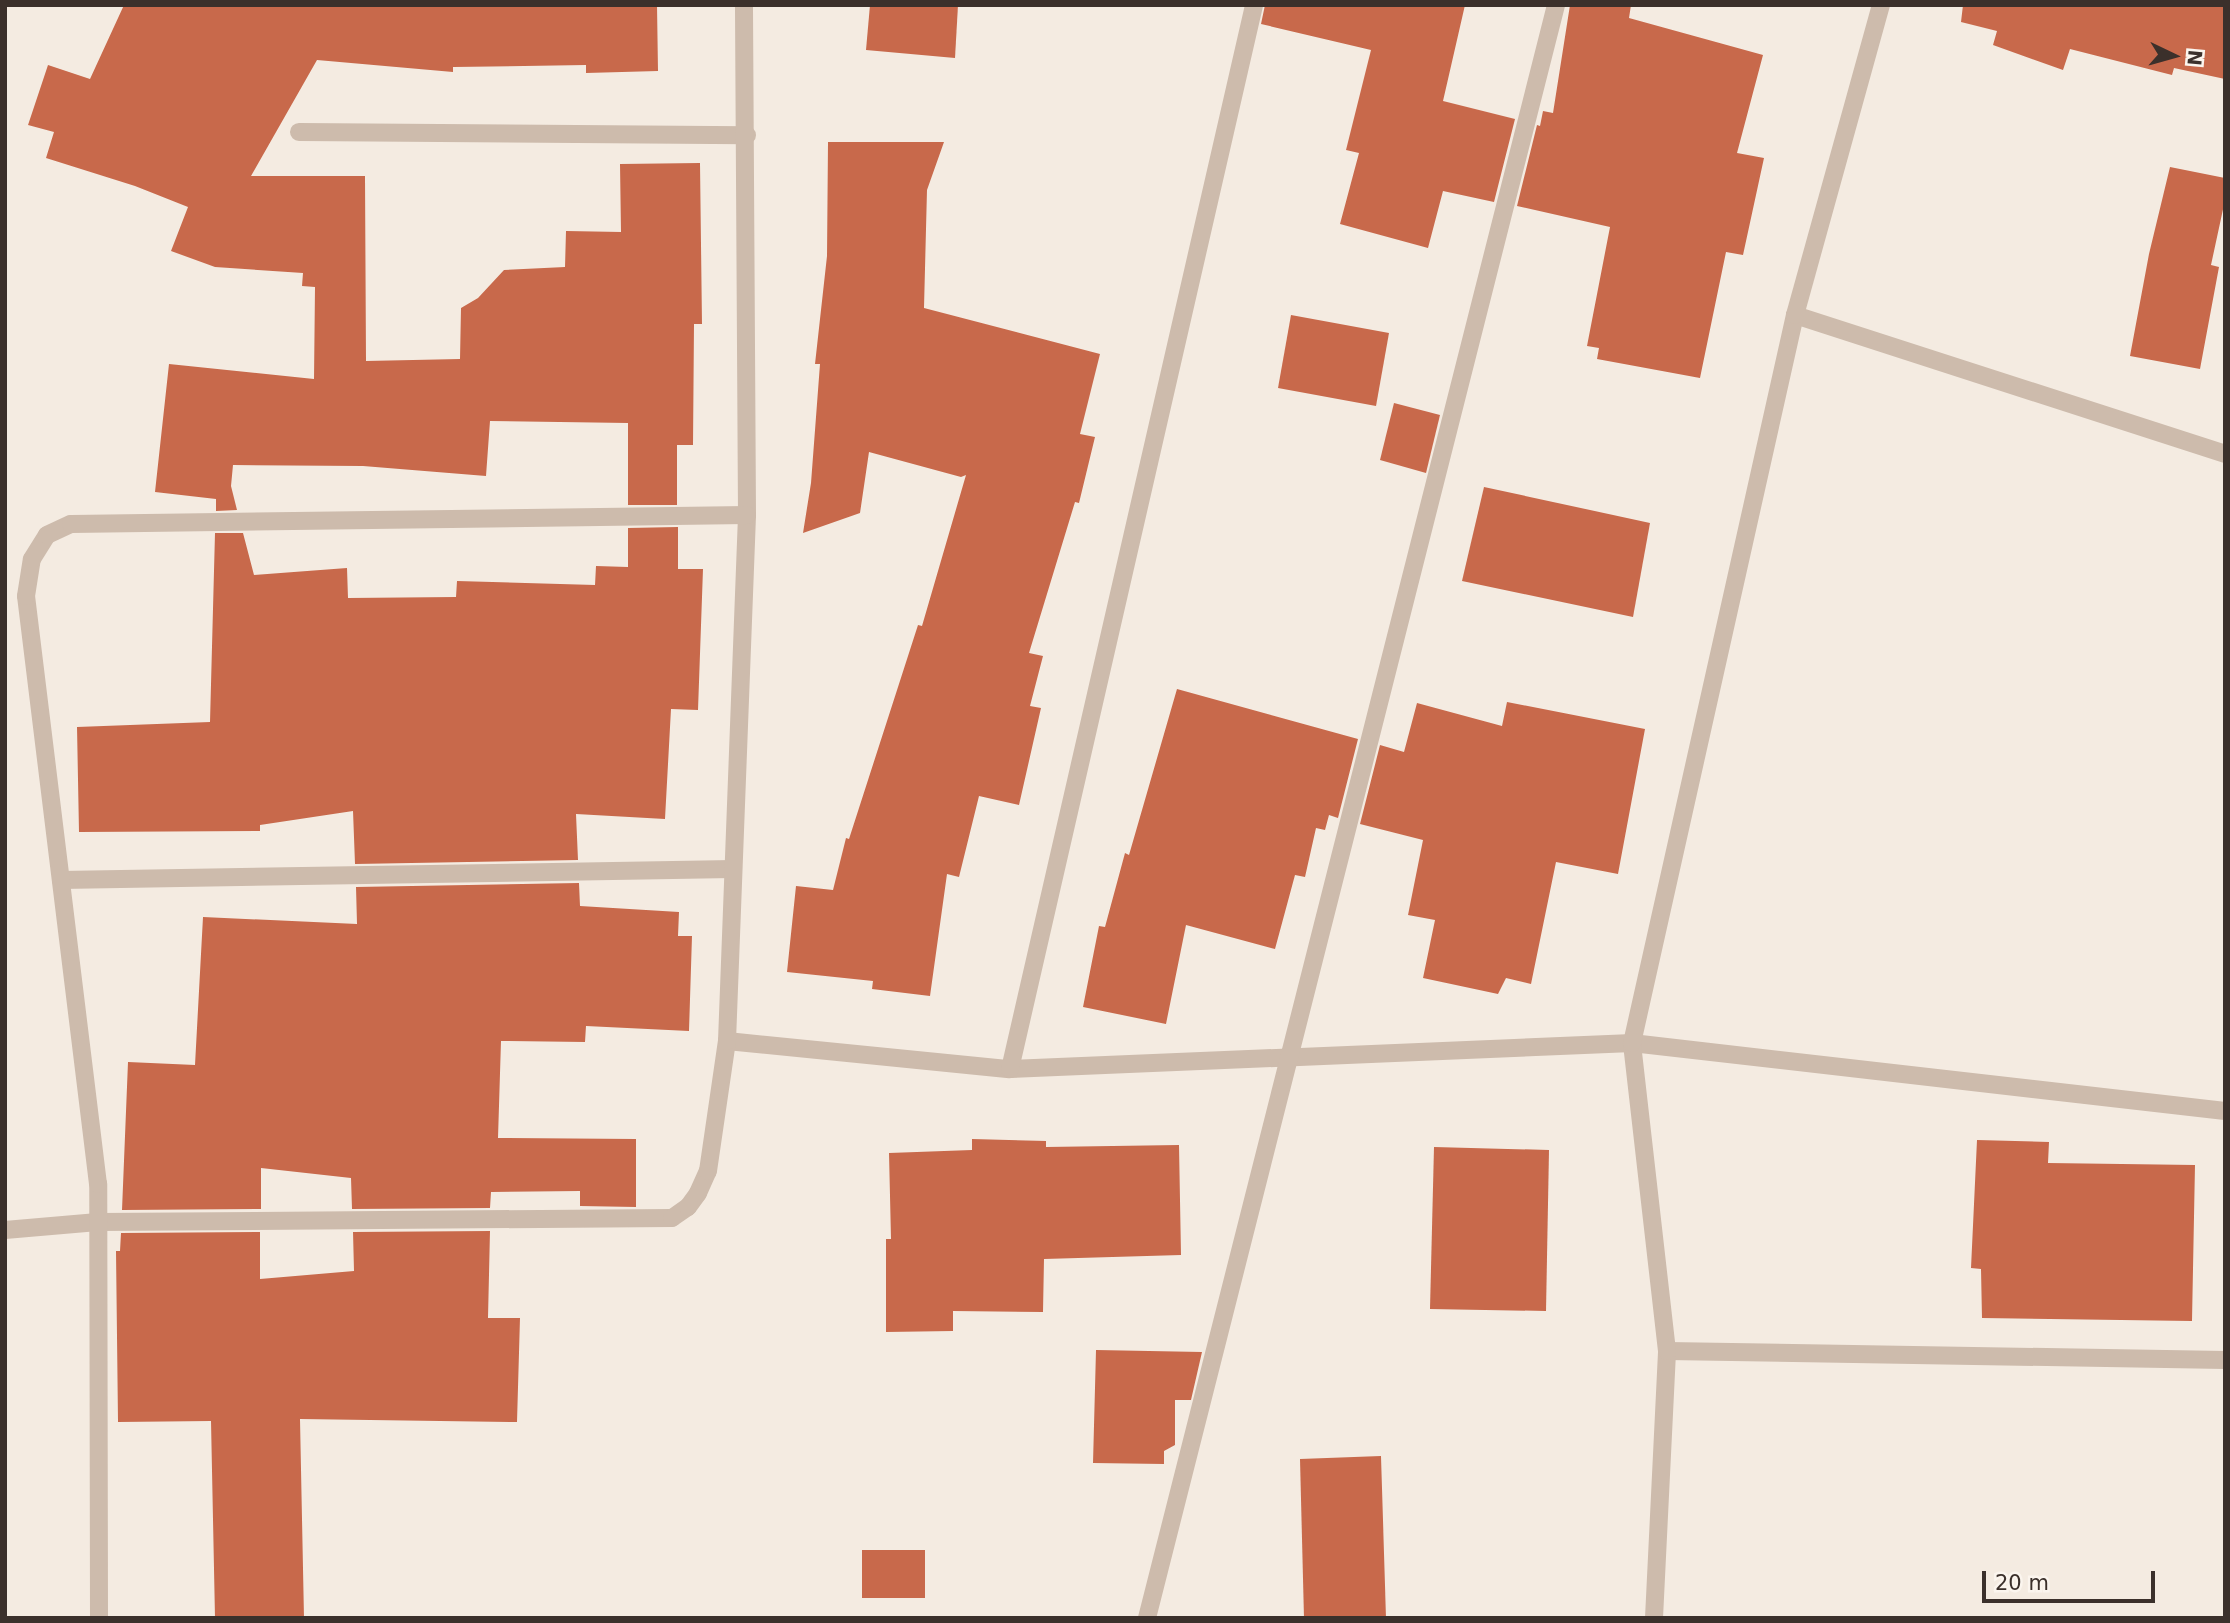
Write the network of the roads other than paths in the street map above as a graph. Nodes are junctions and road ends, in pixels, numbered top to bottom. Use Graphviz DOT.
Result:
graph roads {
  1 [pos="744,5"];
  2 [pos="1254,5"];
  3 [pos="1556,5"];
  4 [pos="1881,5"];
  5 [pos="299,132"];
  6 [pos="747,135"];
  7 [pos="1795,315"];
  8 [pos="2225,454"];
  9 [pos="747,515"];
  10 [pos="733,869"];
  11 [pos="61,880"];
  12 [pos="727,1041"];
  13 [pos="1632,1043"];
  14 [pos="1288,1055"];
  15 [pos="1010,1069"];
  16 [pos="2225,1111"];
  17 [pos="98,1222"];
  18 [pos="5,1230"];
  19 [pos="1667,1351"];
  20 [pos="2225,1360"];
  21 [pos="99,1618"];
  22 [pos="1147,1618"];
  23 [pos="1654,1618"];
  1 -- 6 [label="street"];
  2 -- 15 [label="street"];
  3 -- 14 [label="street"];
  4 -- 7 [label="street"];
  5 -- 6 [label="street"];
  6 -- 9 [label="street"];
  7 -- 8 [label="street"];
  7 -- 13 [label="street"];
  9 -- 10 [label="street"];
  9 -- 11 [label="street"];
  10 -- 11 [label="street"];
  10 -- 12 [label="street"];
  11 -- 17 [label="street"];
  12 -- 15 [label="street"];
  12 -- 17 [label="street"];
  13 -- 14 [label="street"];
  13 -- 16 [label="street"];
  13 -- 19 [label="street"];
  14 -- 15 [label="street"];
  14 -- 22 [label="street"];
  17 -- 18 [label="street"];
  17 -- 21 [label="street"];
  19 -- 20 [label="street"];
  19 -- 23 [label="street"];
}
